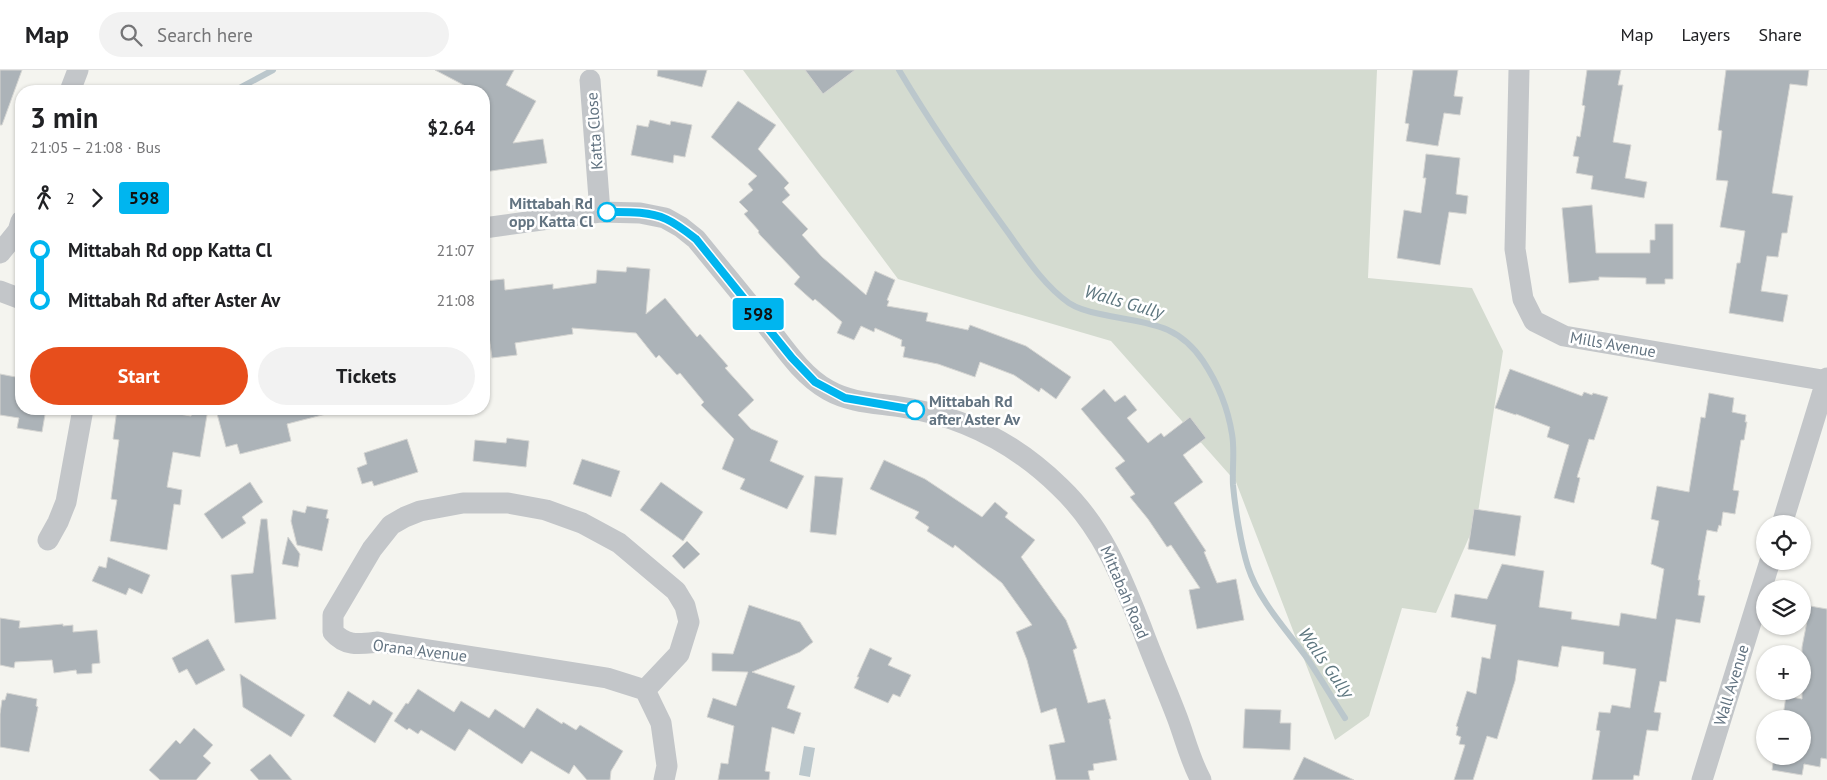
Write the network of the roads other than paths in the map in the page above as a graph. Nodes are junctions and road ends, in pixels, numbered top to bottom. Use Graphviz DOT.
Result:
graph roads {
  1 [pos="78,70"];
  2 [pos="1519,70"];
  3 [pos="590,80"];
  4 [pos="72,85"];
  5 [pos="600,212"];
  6 [pos="490,227"];
  7 [pos="15,235"];
  8 [pos="0,253"];
  9 [pos="0,291"];
  10 [pos="15,297"];
  11 [pos="1827,380"];
  12 [pos="82,415"];
  13 [pos="1785,515"];
  14 [pos="48,540"];
  15 [pos="1767,570"];
  16 [pos="645,690"];
  17 [pos="664,780"];
  18 [pos="1201,780"];
  19 [pos="1702,780"];
  1 -- 4 [label="street"];
  2 -- 11 [label="street, Mills Avenue"];
  3 -- 5 [label="street, Katta Close"];
  5 -- 6 [label="street, Mittabah Road"];
  5 -- 18 [label="street, Mittabah Road"];
  7 -- 8 [label="street"];
  9 -- 10 [label="street"];
  11 -- 13 [label="street"];
  12 -- 14 [label="street"];
  15 -- 19 [label="street, Wall Avenue"];
  16 -- 16 [label="street, Orana Avenue"];
  16 -- 17 [label="street"];
}
